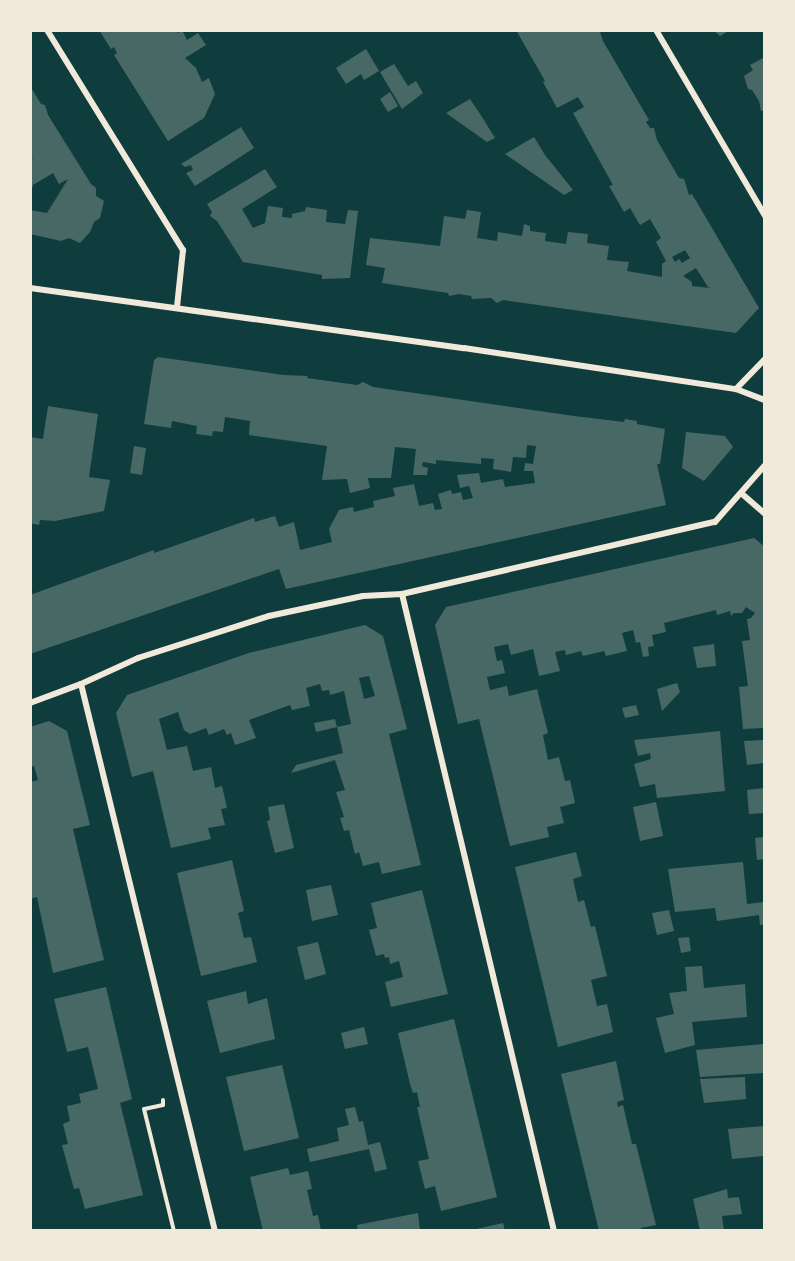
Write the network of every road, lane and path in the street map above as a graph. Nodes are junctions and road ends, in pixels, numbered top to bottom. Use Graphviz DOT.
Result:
graph roads {
  1 [pos="47,30"];
  2 [pos="656,30"];
  3 [pos="765,216"];
  4 [pos="30,288"];
  5 [pos="177,307"];
  6 [pos="765,358"];
  7 [pos="736,389"];
  8 [pos="765,400"];
  9 [pos="765,465"];
  10 [pos="741,493"];
  11 [pos="765,514"];
  12 [pos="402,594"];
  13 [pos="81,684"];
  14 [pos="30,703"];
  15 [pos="178,1081"];
  16 [pos="174,1231"];
  17 [pos="215,1231"];
  18 [pos="554,1231"];
  1 -- 5 [label="street"];
  2 -- 3 [label="street"];
  4 -- 5 [label="street"];
  5 -- 7 [label="street"];
  6 -- 7 [label="street"];
  7 -- 8 [label="street"];
  9 -- 10 [label="street"];
  10 -- 11 [label="street"];
  10 -- 12 [label="street"];
  12 -- 13 [label="street"];
  12 -- 18 [label="street"];
  13 -- 14 [label="street"];
  13 -- 15 [label="street"];
  15 -- 16 [label="path"];
  15 -- 17 [label="street"];
}
